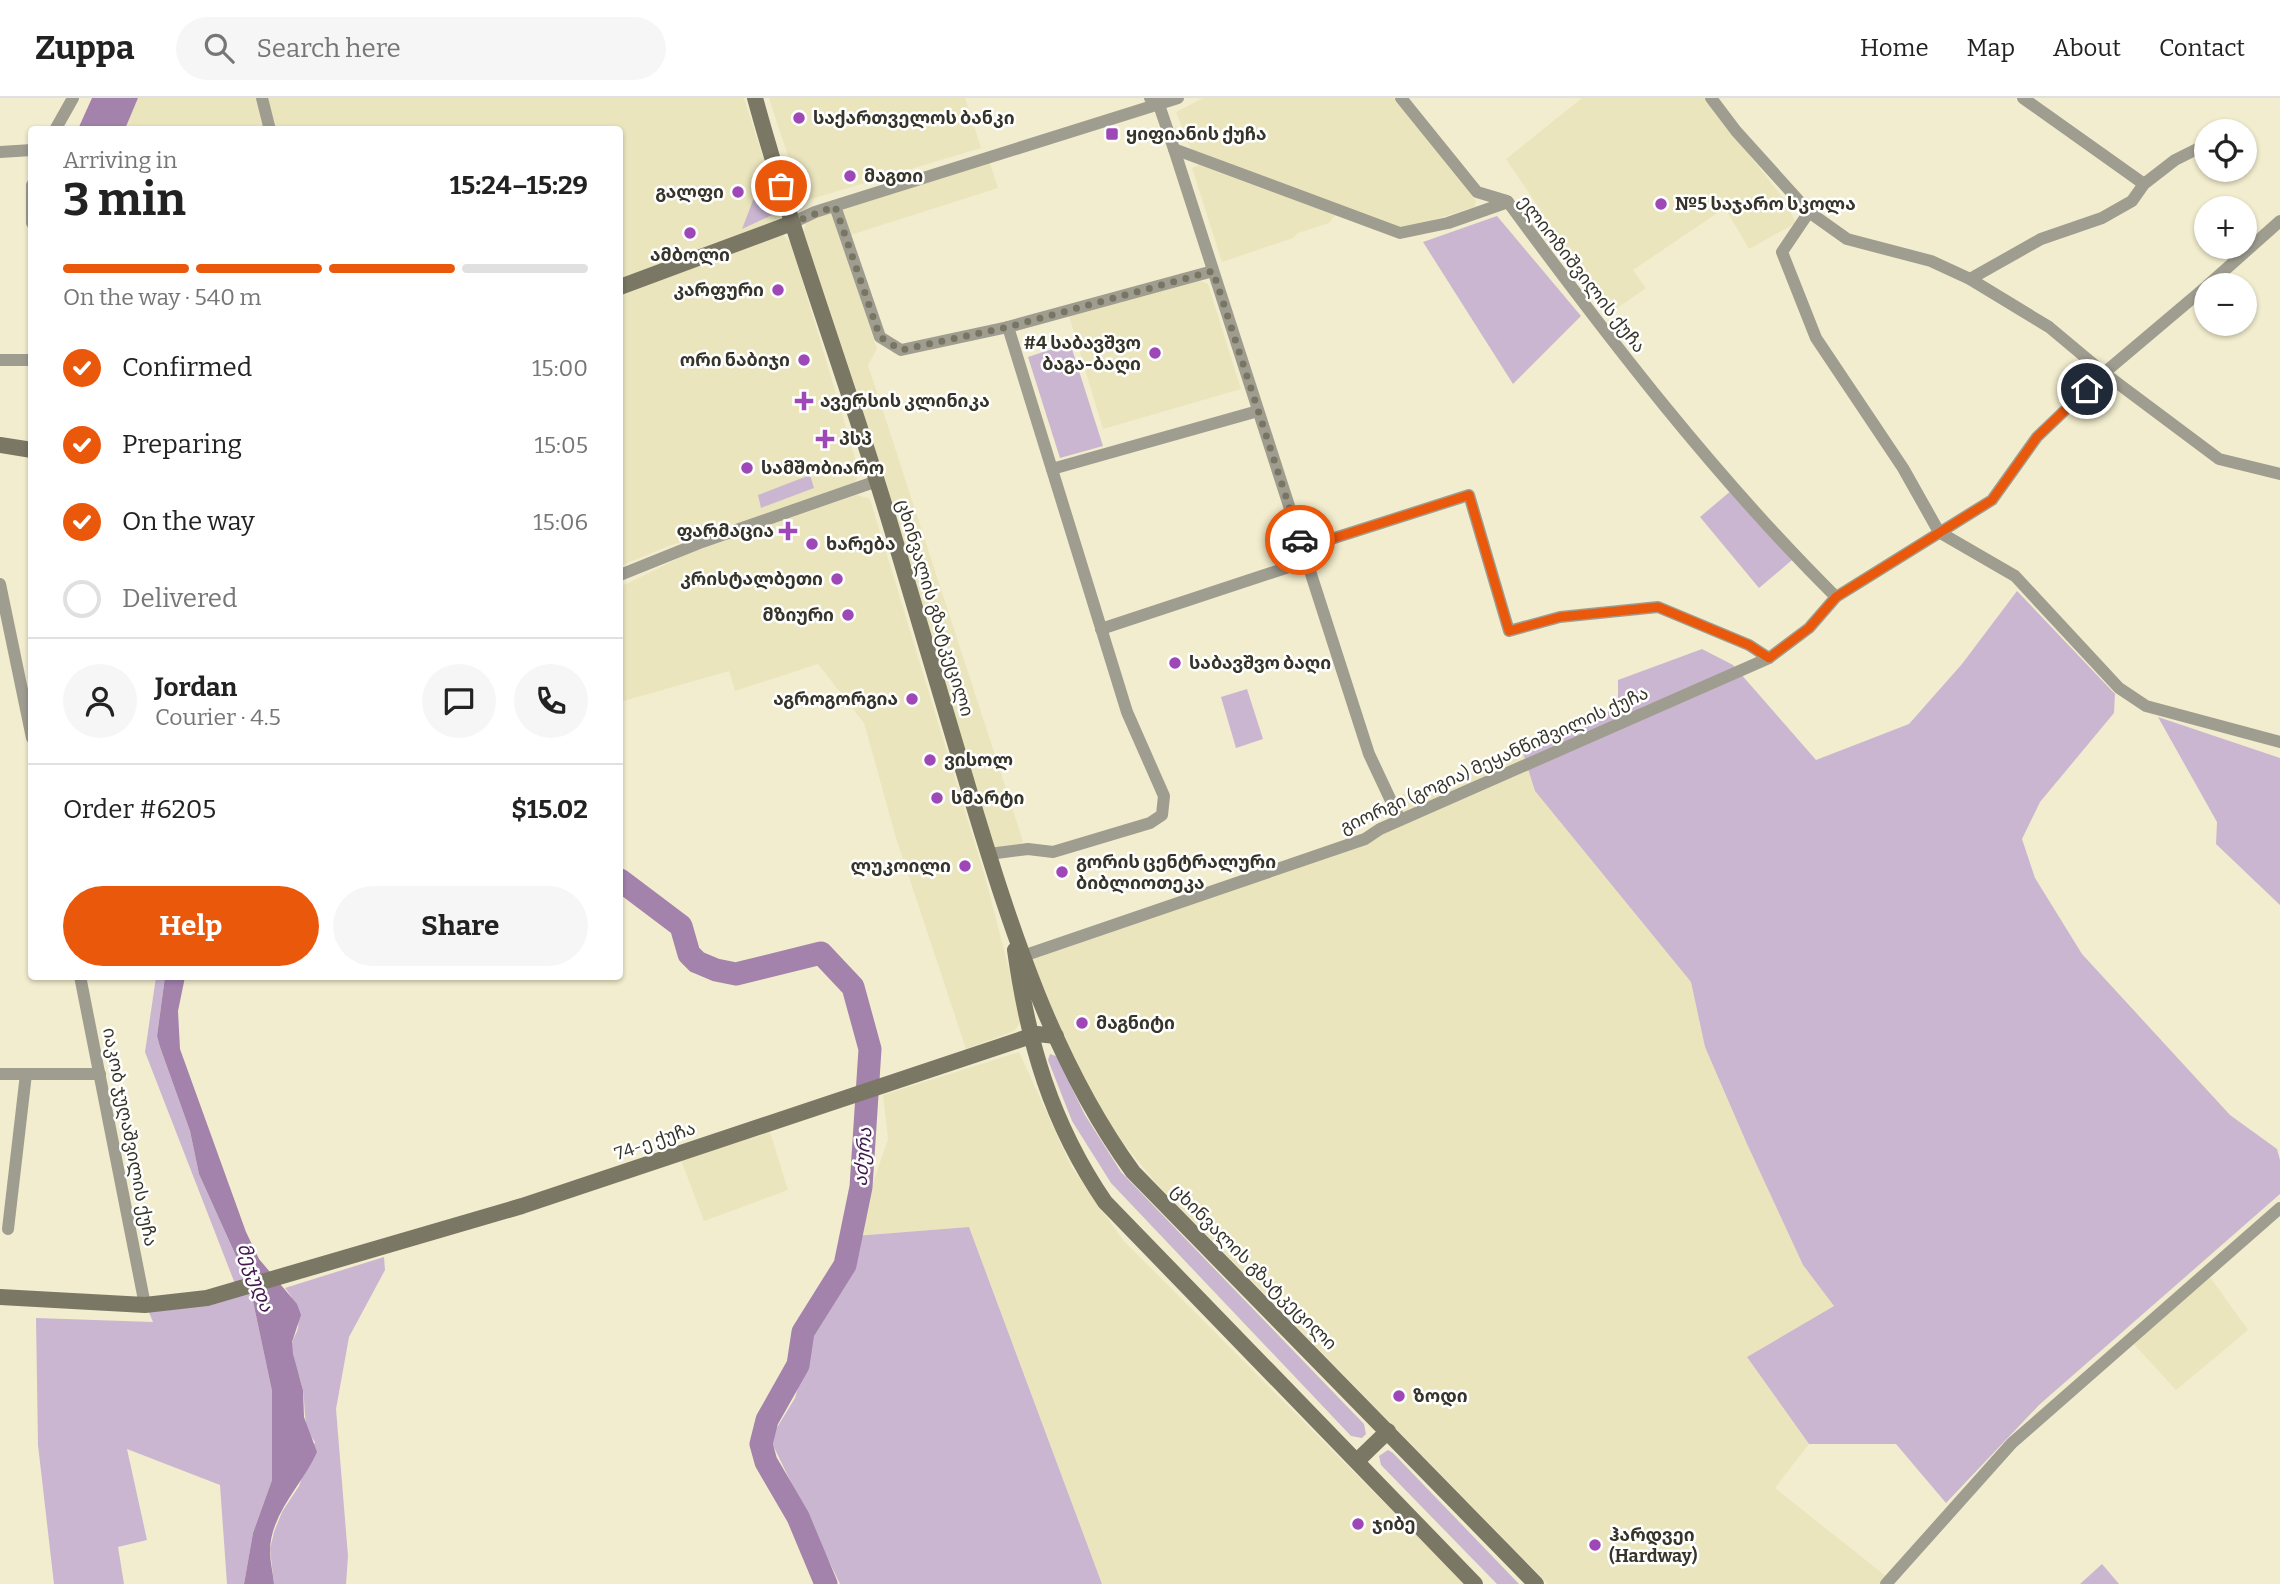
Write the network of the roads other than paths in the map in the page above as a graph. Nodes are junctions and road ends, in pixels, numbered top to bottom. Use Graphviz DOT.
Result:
graph roads {
  1 [pos="73,98"];
  2 [pos="262,98"];
  3 [pos="755,98"];
  4 [pos="1178,98"];
  5 [pos="1401,98"];
  6 [pos="1711,98"];
  7 [pos="2023,98"];
  8 [pos="1154,101"];
  9 [pos="57,126"];
  10 [pos="269,126"];
  11 [pos="1174,149"];
  12 [pos="28,150"];
  13 [pos="2194,150"];
  14 [pos="0,152"];
  15 [pos="2144,184"];
  16 [pos="1508,202"];
  17 [pos="835,206"];
  18 [pos="1809,212"];
  19 [pos="2280,221"];
  20 [pos="792,223"];
  21 [pos="1213,271"];
  22 [pos="2222,273"];
  23 [pos="1970,279"];
  24 [pos="623,286"];
  25 [pos="2194,297"];
  26 [pos="1008,327"];
  27 [pos="0,360"];
  28 [pos="28,360"];
  29 [pos="2104,373"];
  30 [pos="1258,411"];
  31 [pos="0,445"];
  32 [pos="28,449"];
  33 [pos="1052,469"];
  34 [pos="2280,474"];
  35 [pos="877,481"];
  36 [pos="1939,532"];
  37 [pos="1305,554"];
  38 [pos="623,574"];
  39 [pos="0,584"];
  40 [pos="1836,597"];
  41 [pos="1101,629"];
  42 [pos="1769,658"];
  43 [pos="28,719"];
  44 [pos="2280,742"];
  45 [pos="1400,820"];
  46 [pos="989,854"];
  47 [pos="1012,930"];
  48 [pos="1023,956"];
  49 [pos="81,980"];
  50 [pos="1056,1036"];
  51 [pos="1030,1038"];
  52 [pos="0,1074"];
  53 [pos="26,1074"];
  54 [pos="100,1074"];
  55 [pos="2280,1208"];
  56 [pos="8,1229"];
  57 [pos="0,1297"];
  58 [pos="145,1304"];
  59 [pos="1388,1431"];
  60 [pos="1358,1460"];
  61 [pos="1475,1584"];
  62 [pos="1536,1584"];
  63 [pos="1886,1584"];
  1 -- 9 [label="street"];
  2 -- 10 [label="street"];
  3 -- 20 [label="main road, ცხინვალის გზატკეცილი"];
  4 -- 8 [label="street"];
  5 -- 16 [label="street"];
  6 -- 18 [label="street"];
  7 -- 15 [label="street"];
  8 -- 11 [label="street"];
  8 -- 17 [label="street"];
  11 -- 16 [label="street, ელიოზიშვილის ქუჩა"];
  11 -- 21 [label="street"];
  12 -- 14 [label="street"];
  13 -- 15 [label="street"];
  15 -- 23 [label="street"];
  16 -- 40 [label="street, ელიოზიშვილის ქუჩა"];
  17 -- 20 [label="street"];
  17 -- 26 [label="street"];
  18 -- 23 [label="street"];
  18 -- 36 [label="street"];
  19 -- 22 [label="street, გიორგი (გოგია) მეყანწიშვილის ქუჩა"];
  20 -- 24 [label="main road"];
  20 -- 35 [label="main road, ცხინვალის გზატკეცილი"];
  21 -- 26 [label="street"];
  21 -- 30 [label="street"];
  23 -- 29 [label="street"];
  25 -- 29 [label="street, გიორგი (გოგია) მეყანწიშვილის ქუჩა"];
  26 -- 33 [label="street"];
  27 -- 28 [label="street"];
  29 -- 34 [label="street"];
  29 -- 36 [label="street, გიორგი (გოგია) მეყანწიშვილის ქუჩა"];
  30 -- 33 [label="street"];
  30 -- 37 [label="street"];
  31 -- 32 [label="main road"];
  33 -- 41 [label="street"];
  35 -- 38 [label="street"];
  35 -- 46 [label="main road, ცხინვალის გზატკეცილი"];
  36 -- 40 [label="street, გიორგი (გოგია) მეყანწიშვილის ქუჩა"];
  36 -- 44 [label="street"];
  37 -- 41 [label="street"];
  37 -- 42 [label="street"];
  37 -- 45 [label="street"];
  39 -- 43 [label="street"];
  40 -- 42 [label="street, გიორგი (გოგია) მეყანწიშვილის ქუჩა"];
  41 -- 46 [label="street"];
  42 -- 45 [label="street, გიორგი (გოგია) მეყანწიშვილის ქუჩა"];
  45 -- 48 [label="street, გიორგი (გოგია) მეყანწიშვილის ქუჩა"];
  46 -- 47 [label="main road, ცხინვალის გზატკეცილი"];
  47 -- 48 [label="main road, ცხინვალის გზატკეცილი"];
  47 -- 51 [label="main road, ცხინვალის გზატკეცილი"];
  48 -- 50 [label="main road, ცხინვალის გზატკეცილი"];
  49 -- 54 [label="street, იაკობ ჯუღაშვილის ქუჩა"];
  50 -- 51 [label="main road, 74-ე ქუჩა"];
  50 -- 59 [label="main road, ცხინვალის გზატკეცილი"];
  51 -- 58 [label="main road, 74-ე ქუჩა"];
  51 -- 60 [label="main road, ცხინვალის გზატკეცილი"];
  52 -- 53 [label="street"];
  53 -- 54 [label="street"];
  53 -- 56 [label="street"];
  54 -- 58 [label="street, იაკობ ჯუღაშვილის ქუჩა"];
  55 -- 63 [label="street"];
  57 -- 58 [label="main road"];
  59 -- 60 [label="main road"];
  59 -- 62 [label="main road, ცხინვალის გზატკეცილი"];
  60 -- 61 [label="main road, ცხინვალის გზატკეცილი"];
}
